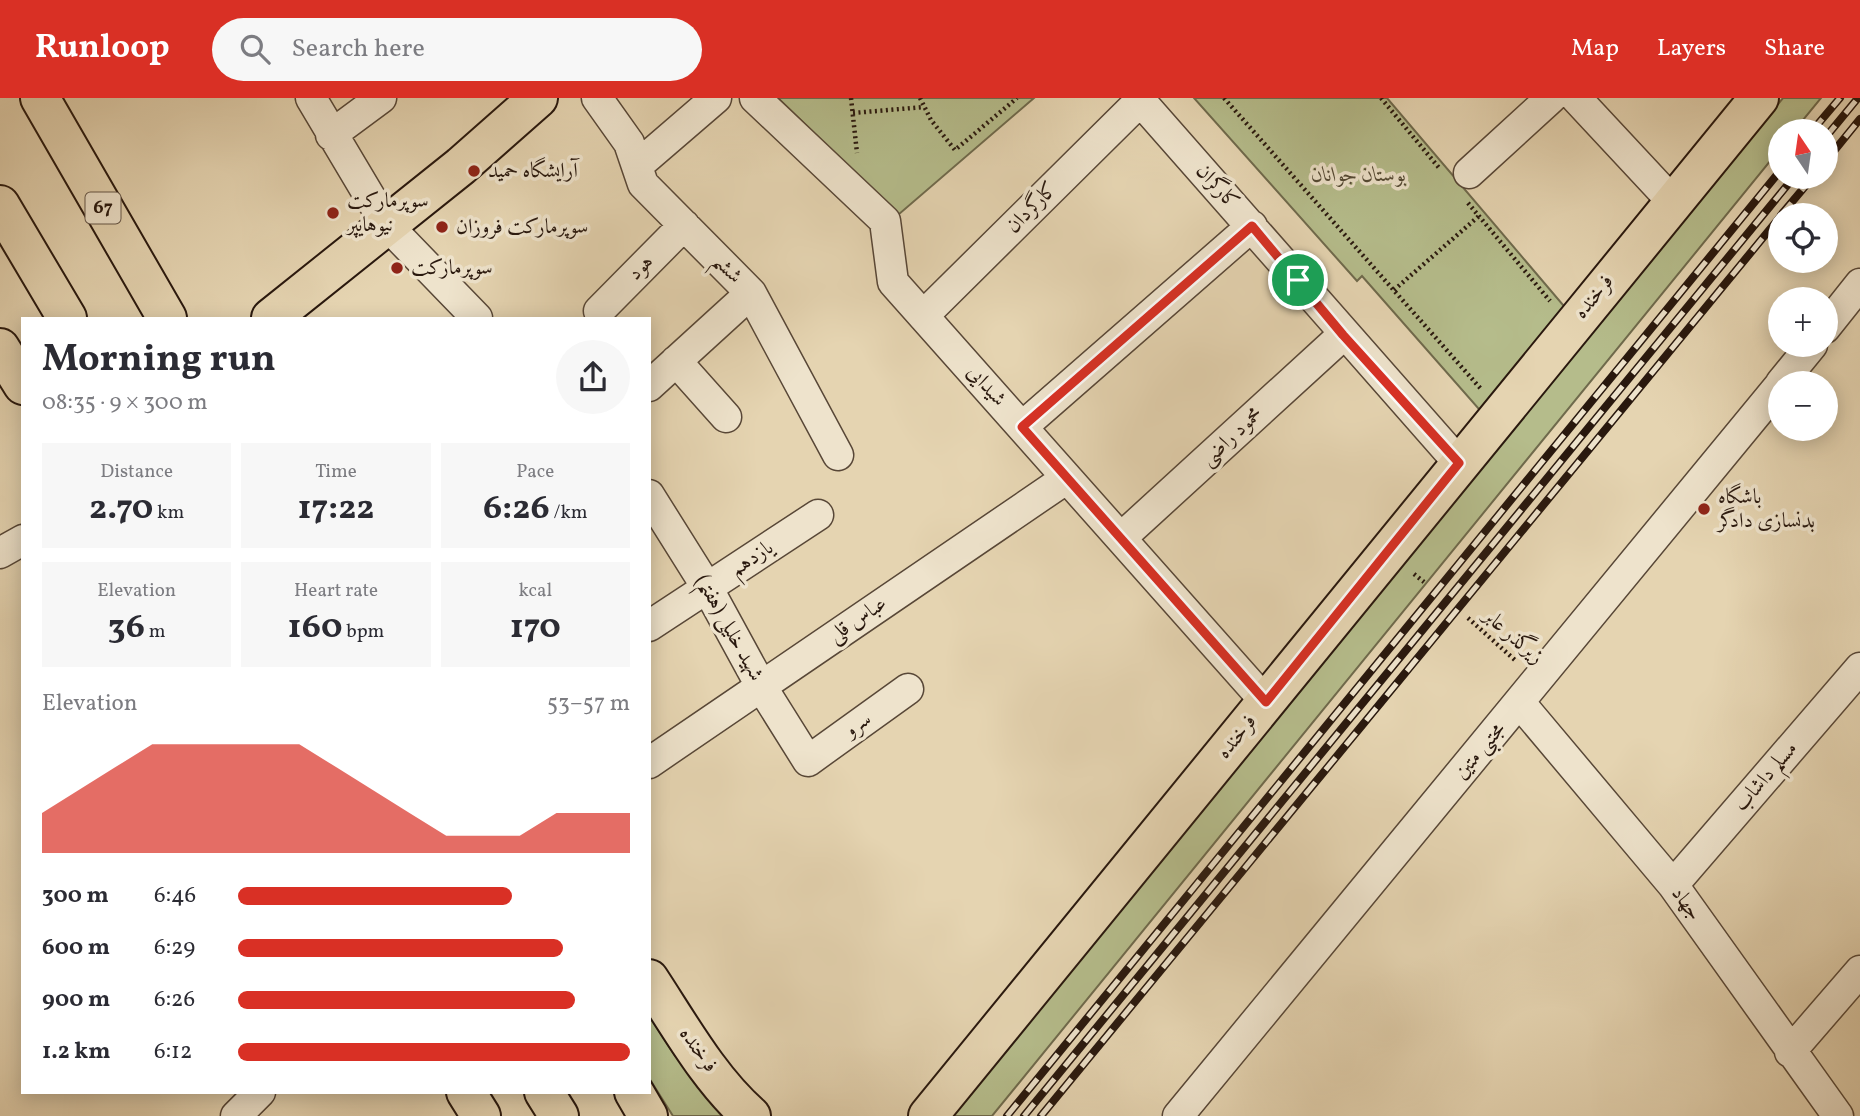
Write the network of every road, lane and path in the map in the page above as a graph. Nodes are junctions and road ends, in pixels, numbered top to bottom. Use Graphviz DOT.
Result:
graph roads {
  1 [pos="40,98"];
  2 [pos="311,98"];
  3 [pos="381,98"];
  4 [pos="538,98"];
  5 [pos="597,98"];
  6 [pos="716,98"];
  7 [pos="755,98"];
  8 [pos="851,98"];
  9 [pos="920,98"];
  10 [pos="1017,98"];
  11 [pos="1224,98"];
  12 [pos="1381,98"];
  13 [pos="1551,98"];
  14 [pos="1576,98"];
  15 [pos="1759,98"];
  16 [pos="1139,99"];
  17 [pos="924,107"];
  18 [pos="853,113"];
  19 [pos="331,135"];
  20 [pos="637,166"];
  21 [pos="1458,180"];
  22 [pos="862,199"];
  23 [pos="1672,201"];
  24 [pos="0,205"];
  25 [pos="1479,216"];
  26 [pos="386,224"];
  27 [pos="684,225"];
  28 [pos="1252,226"];
  29 [pos="1860,284"];
  30 [pos="1394,290"];
  31 [pos="751,293"];
  32 [pos="599,311"];
  33 [pos="1838,312"];
  34 [pos="1545,313"];
  35 [pos="923,316"];
  36 [pos="66,317"];
  37 [pos="166,317"];
  38 [pos="272,317"];
  39 [pos="476,317"];
  40 [pos="1343,335"];
  41 [pos="0,348"];
  42 [pos="1802,357"];
  43 [pos="676,361"];
  44 [pos="1791,371"];
  45 [pos="21,381"];
  46 [pos="651,384"];
  47 [pos="1487,395"];
  48 [pos="1768,399"];
  49 [pos="726,417"];
  50 [pos="1022,427"];
  51 [pos="838,455"];
  52 [pos="1459,463"];
  53 [pos="1067,478"];
  54 [pos="651,498"];
  55 [pos="818,515"];
  56 [pos="1122,538"];
  57 [pos="21,541"];
  58 [pos="0,553"];
  59 [pos="708,589"];
  60 [pos="1468,618"];
  61 [pos="651,625"];
  62 [pos="1860,668"];
  63 [pos="761,686"];
  64 [pos="908,689"];
  65 [pos="1529,692"];
  66 [pos="1266,702"];
  67 [pos="808,761"];
  68 [pos="651,762"];
  69 [pos="1673,885"];
  70 [pos="1860,971"];
  71 [pos="651,982"];
  72 [pos="1790,1052"];
  73 [pos="258,1094"];
  74 [pos="467,1094"];
  75 [pos="545,1094"];
  76 [pos="635,1094"];
  77 [pos="236,1116"];
  78 [pos="481,1116"];
  79 [pos="559,1116"];
  80 [pos="648,1116"];
  81 [pos="751,1116"];
  82 [pos="928,1116"];
  83 [pos="1178,1116"];
  84 [pos="1838,1116"];
  1 -- 37 [label="main road, 67"];
  2 -- 19 [label="street"];
  3 -- 19 [label="street"];
  4 -- 26 [label="main road"];
  5 -- 20 [label="street, ششم"];
  6 -- 20 [label="street"];
  7 -- 22 [label="street, شیدایی"];
  8 -- 18 [label="path"];
  9 -- 17 [label="path"];
  10 -- 17 [label="path"];
  11 -- 30 [label="path"];
  12 -- 21 [label="path"];
  13 -- 21 [label="street"];
  14 -- 23 [label="street"];
  15 -- 23 [label="main road, فرخنده"];
  16 -- 28 [label="street, کارگران"];
  16 -- 35 [label="street, کارگردان"];
  17 -- 18 [label="path"];
  18 -- 22 [label="path"];
  19 -- 26 [label="street"];
  20 -- 27 [label="street, ششم"];
  21 -- 25 [label="path"];
  22 -- 35 [label="street, شیدایی"];
  23 -- 52 [label="main road, فرخنده"];
  24 -- 36 [label="main road"];
  25 -- 30 [label="path"];
  25 -- 34 [label="path"];
  26 -- 38 [label="main road"];
  26 -- 39 [label="street"];
  27 -- 31 [label="street, ششم"];
  27 -- 32 [label="street, هود"];
  28 -- 40 [label="street, کارگران"];
  28 -- 50 [label="street"];
  29 -- 33 [label="street"];
  30 -- 47 [label="path"];
  31 -- 43 [label="street"];
  31 -- 51 [label="street, ششم"];
  35 -- 50 [label="street, شیدایی"];
  40 -- 52 [label="street, کارگران"];
  40 -- 56 [label="street, محمود راضی"];
  41 -- 45 [label="main road"];
  42 -- 44 [label="street, مجتبی متین"];
  43 -- 46 [label="street"];
  43 -- 49 [label="street"];
  48 -- 65 [label="street, مجتبی متین"];
  50 -- 53 [label="street, شیدایی"];
  52 -- 66 [label="main road, فرخنده"];
  53 -- 56 [label="street, شیدایی"];
  53 -- 63 [label="street, عباس قلی"];
  54 -- 59 [label="street, شهید خلیلی (هفتم)"];
  55 -- 59 [label="street, یازدهم"];
  56 -- 66 [label="street, شیدایی"];
  57 -- 58 [label="street"];
  59 -- 61 [label="street, یازدهم"];
  59 -- 63 [label="street, شهید خلیلی (هفتم)"];
  60 -- 65 [label="path, زیرگذر عابر"];
  62 -- 69 [label="street, مسلم داشاب"];
  63 -- 67 [label="street, شهید خلیلی (هفتم)"];
  63 -- 68 [label="street, عباس قلی"];
  64 -- 67 [label="street, سرو"];
  65 -- 69 [label="street, جهاد"];
  65 -- 83 [label="street, مجتبی متین"];
  66 -- 82 [label="main road, فرخنده"];
  69 -- 72 [label="street, جهاد"];
  70 -- 72 [label="street"];
  71 -- 81 [label="main road, فرخنده"];
  72 -- 84 [label="street, جهاد"];
  73 -- 77 [label="street"];
  74 -- 78 [label="main road"];
  75 -- 79 [label="main road"];
  76 -- 80 [label="main road"];
}
